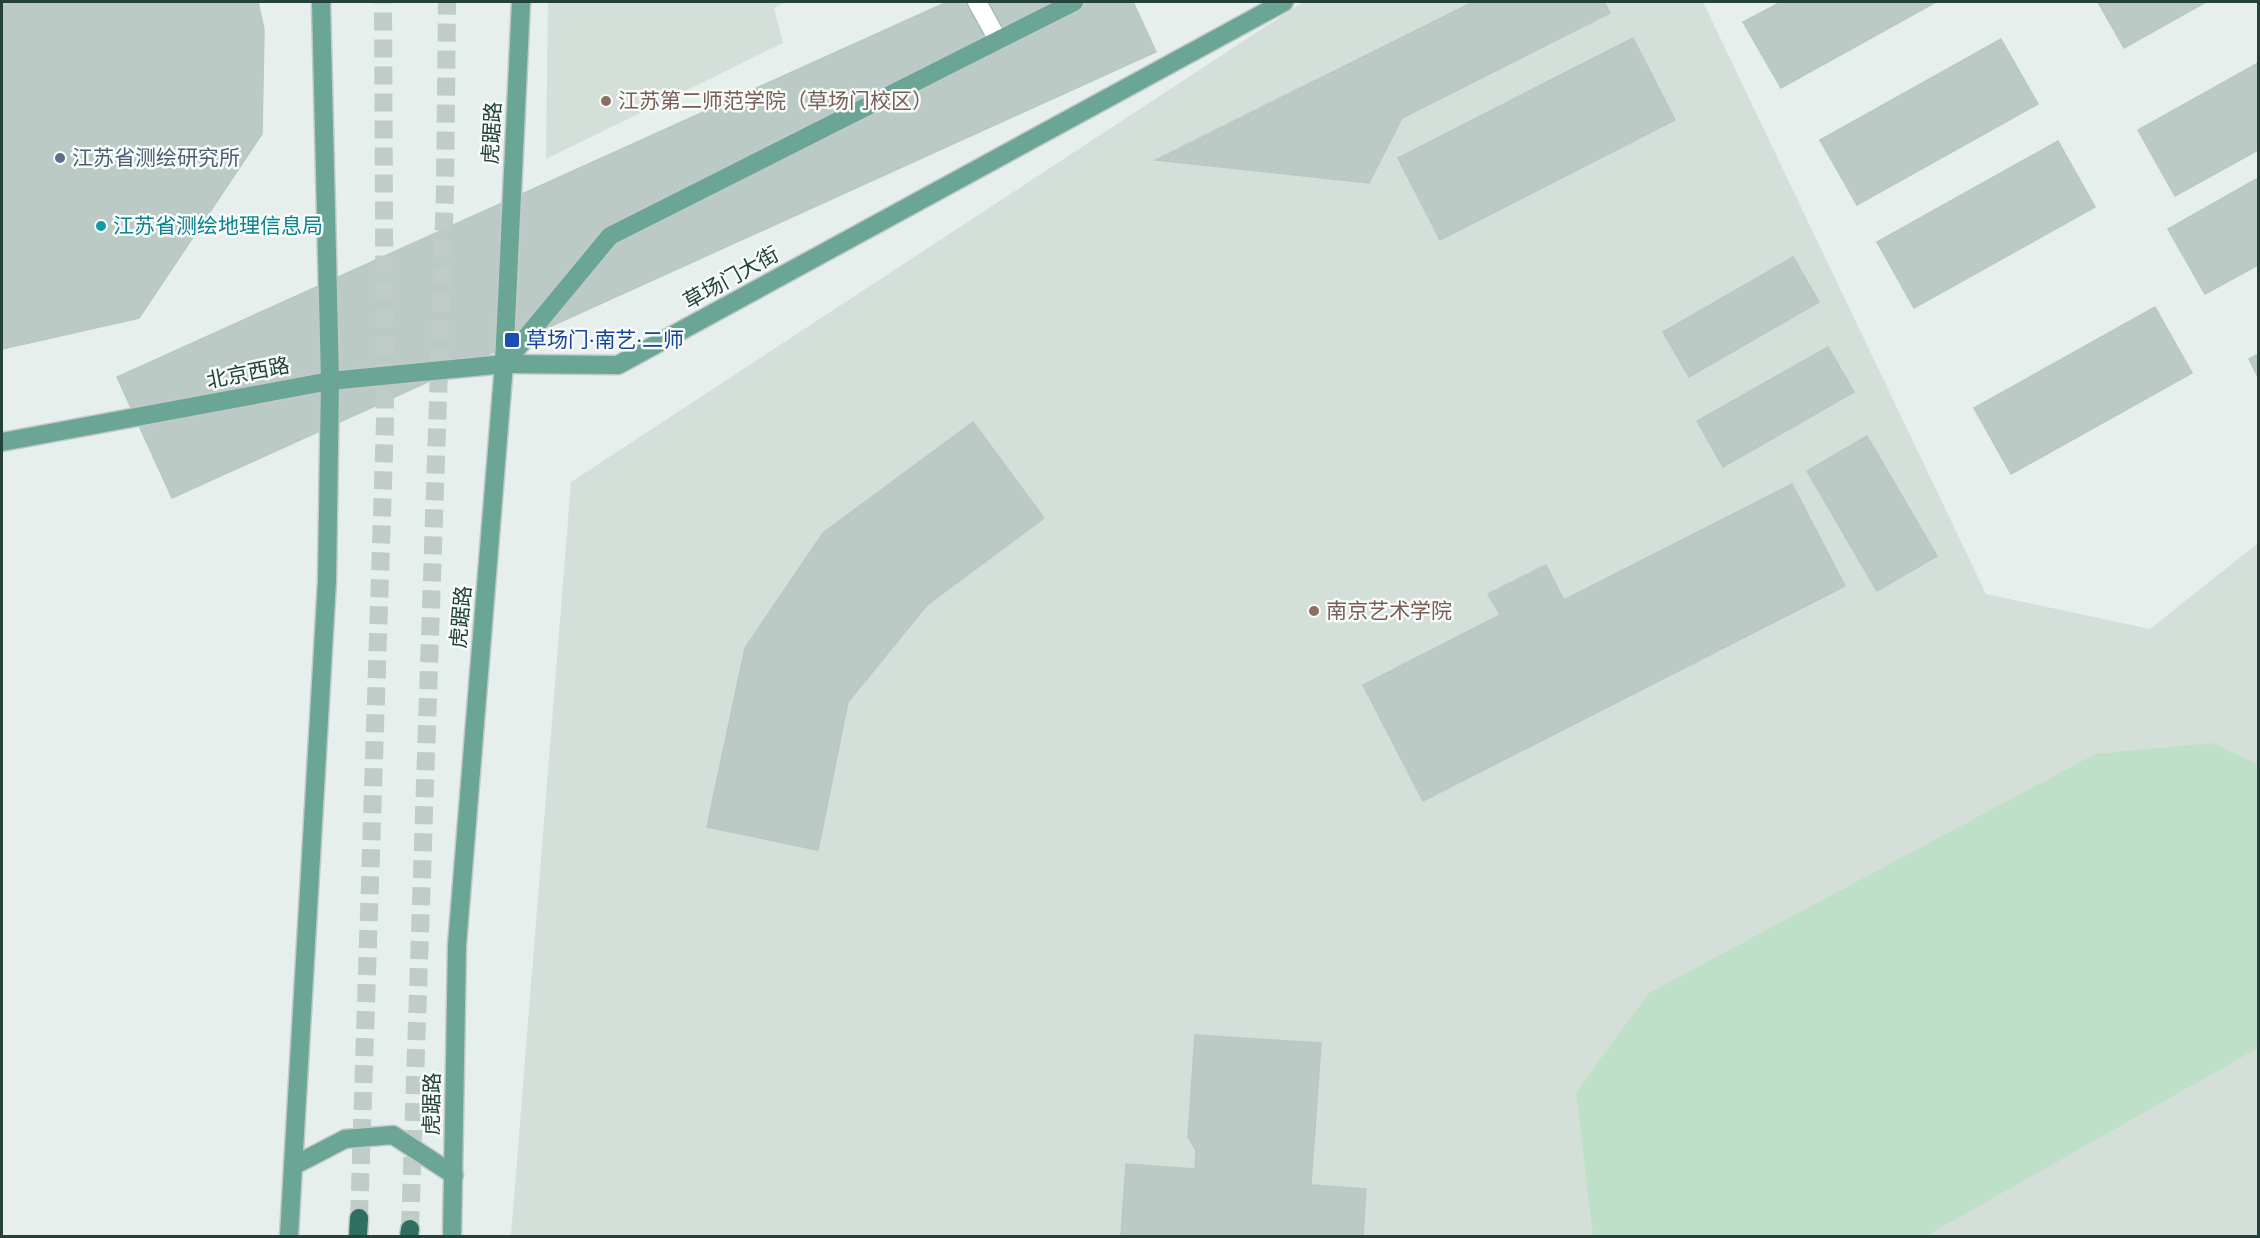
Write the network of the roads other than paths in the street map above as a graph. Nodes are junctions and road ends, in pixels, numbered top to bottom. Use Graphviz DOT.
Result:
graph roads {
  1 [pos="321,2"];
  2 [pos="521,2"];
  3 [pos="977,2"];
  4 [pos="1074,2"];
  5 [pos="1284,2"];
  6 [pos="998,40"];
  7 [pos="504,364"];
  8 [pos="330,381"];
  9 [pos="2,442"];
  10 [pos="293,1166"];
  11 [pos="454,1175"];
  12 [pos="289,1236"];
  13 [pos="452,1236"];
  1 -- 8 [label="main road"];
  2 -- 7 [label="main road, 虎踞路"];
  3 -- 6 [label="lane"];
  4 -- 6 [label="main road"];
  5 -- 7 [label="main road, 草场门大街"];
  6 -- 7 [label="main road"];
  7 -- 8 [label="main road, 北京西路"];
  7 -- 11 [label="main road, 虎踞路"];
  8 -- 9 [label="main road, 北京西路"];
  8 -- 10 [label="main road"];
  10 -- 11 [label="main road"];
  10 -- 12 [label="main road"];
  11 -- 13 [label="main road, 虎踞路"];
}
